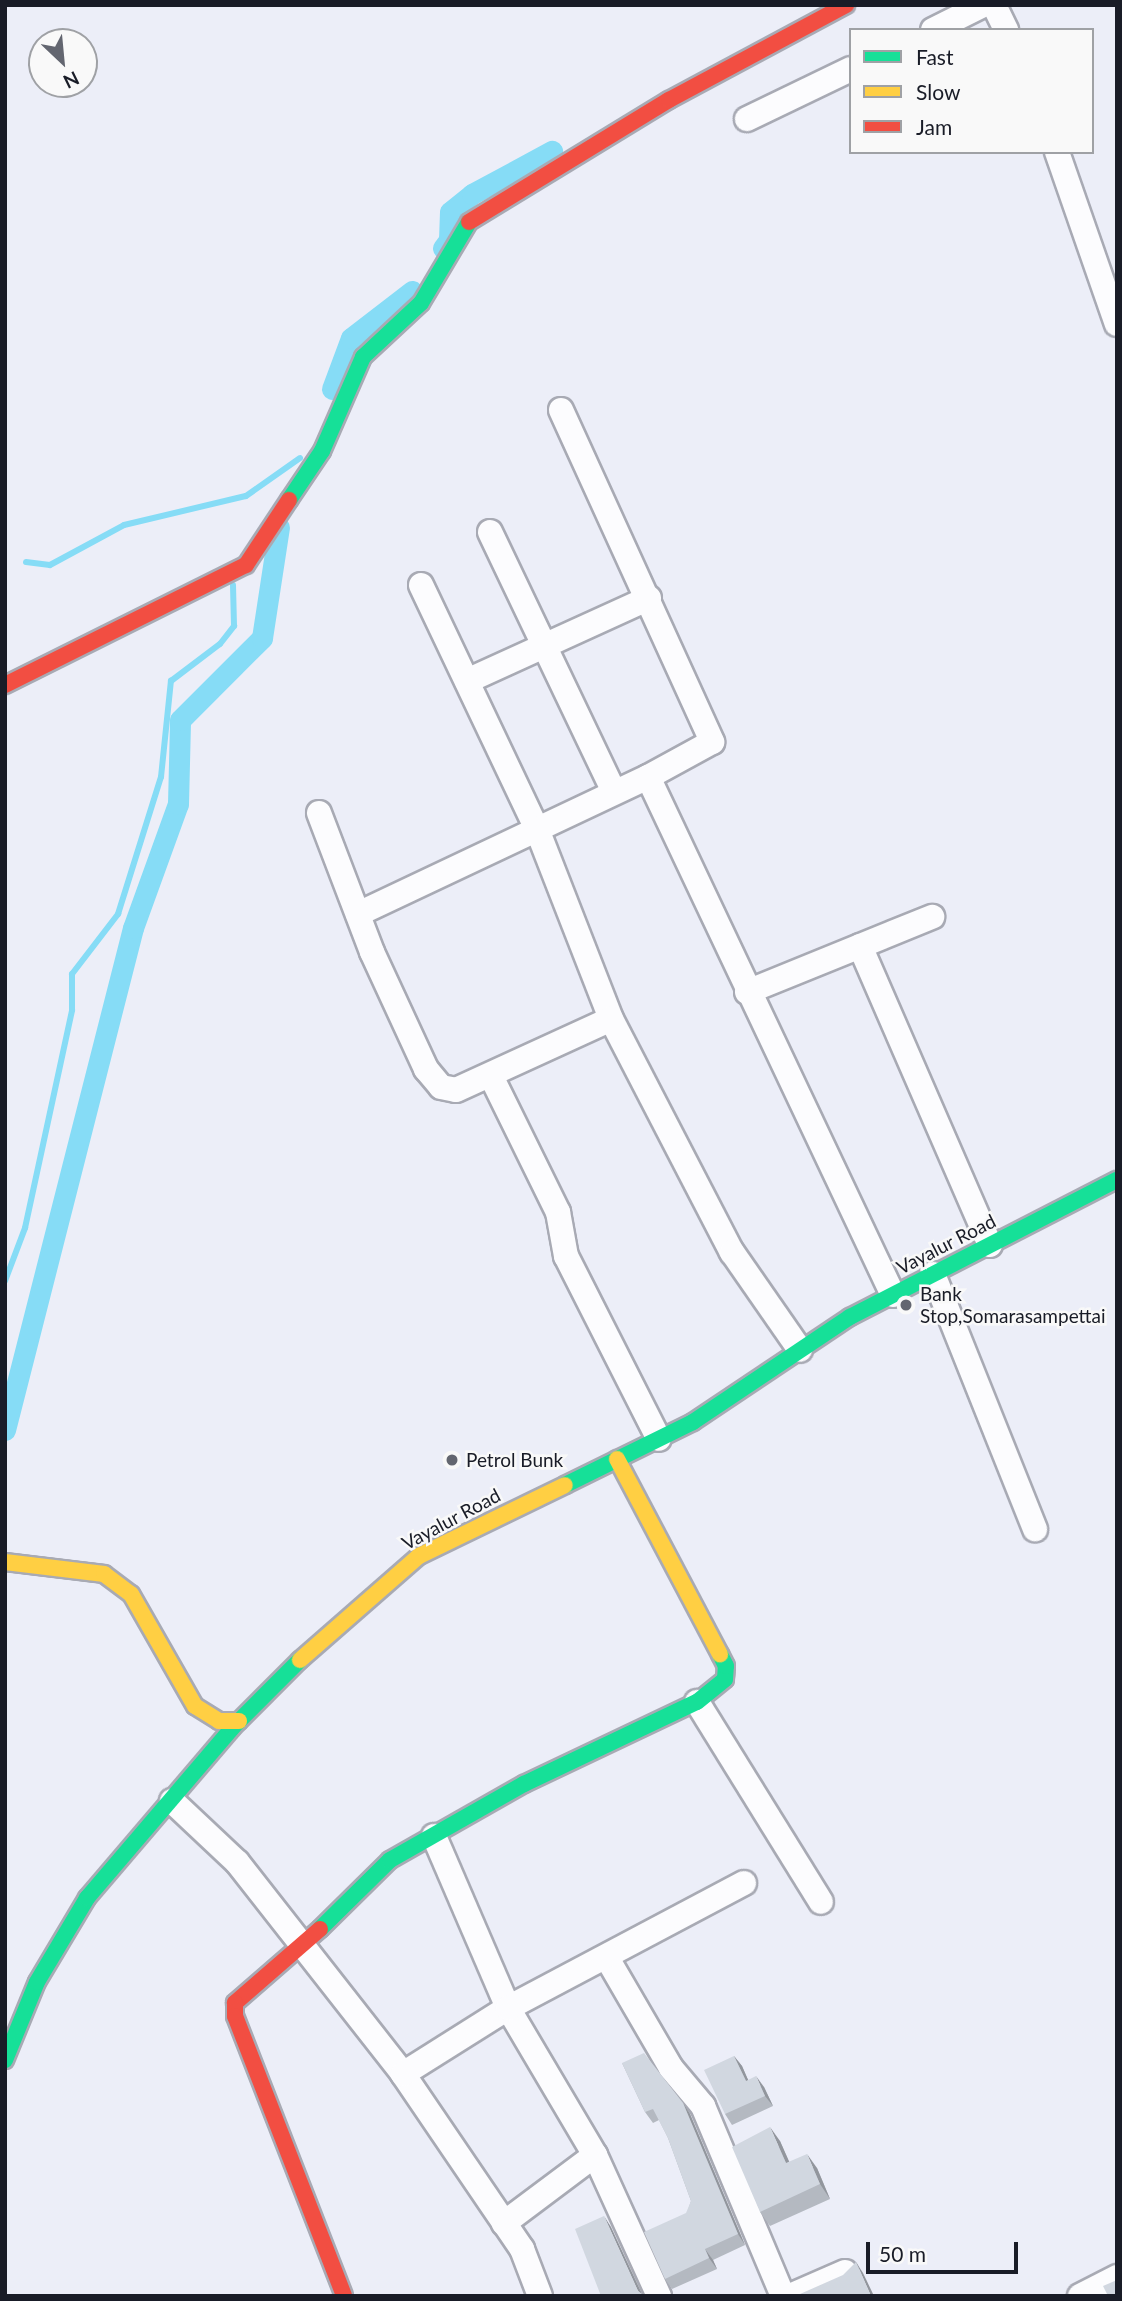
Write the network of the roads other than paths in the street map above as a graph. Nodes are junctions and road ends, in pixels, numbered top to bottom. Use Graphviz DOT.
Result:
graph roads {
  1 [pos="846,5"];
  2 [pos="984,5"];
  3 [pos="995,5"];
  4 [pos="937,28"];
  5 [pos="1005,28"];
  6 [pos="849,70"];
  7 [pos="747,119"];
  8 [pos="1058,154"];
  9 [pos="1117,324"];
  10 [pos="561,411"];
  11 [pos="490,532"];
  12 [pos="421,585"];
  13 [pos="649,598"];
  14 [pos="544,646"];
  15 [pos="467,681"];
  16 [pos="5,685"];
  17 [pos="648,777"];
  18 [pos="614,792"];
  19 [pos="319,813"];
  20 [pos="537,829"];
  21 [pos="358,914"];
  22 [pos="932,917"];
  23 [pos="860,946"];
  24 [pos="747,992"];
  25 [pos="611,1019"];
  26 [pos="491,1076"];
  27 [pos="1117,1180"];
  28 [pos="990,1245"];
  29 [pos="933,1274"];
  30 [pos="893,1295"];
  31 [pos="800,1350"];
  32 [pos="659,1439"];
  33 [pos="617,1459"];
  34 [pos="1035,1529"];
  35 [pos="5,1562"];
  36 [pos="697,1702"];
  37 [pos="239,1721"];
  38 [pos="172,1801"];
  39 [pos="434,1836"];
  40 [pos="744,1883"];
  41 [pos="821,1902"];
  42 [pos="303,1946"];
  43 [pos="607,1958"];
  44 [pos="508,2008"];
  45 [pos="5,2060"];
  46 [pos="403,2074"];
  47 [pos="595,2155"];
  48 [pos="504,2223"];
  49 [pos="845,2272"];
  50 [pos="1117,2277"];
  51 [pos="344,2296"];
  52 [pos="540,2296"];
  53 [pos="659,2296"];
  54 [pos="783,2296"];
  55 [pos="790,2296"];
  56 [pos="1080,2296"];
  1 -- 16 [label="street"];
  2 -- 4 [label="street"];
  3 -- 5 [label="street"];
  6 -- 7 [label="street"];
  8 -- 9 [label="street"];
  10 -- 13 [label="street"];
  11 -- 14 [label="street"];
  12 -- 15 [label="street"];
  13 -- 14 [label="street"];
  13 -- 17 [label="street"];
  14 -- 15 [label="street"];
  14 -- 18 [label="street"];
  15 -- 20 [label="street"];
  17 -- 18 [label="street"];
  17 -- 24 [label="street"];
  18 -- 20 [label="street"];
  19 -- 21 [label="street"];
  20 -- 21 [label="street"];
  20 -- 25 [label="street"];
  21 -- 26 [label="street"];
  22 -- 23 [label="street"];
  23 -- 24 [label="street"];
  23 -- 28 [label="street"];
  24 -- 30 [label="street"];
  25 -- 26 [label="street"];
  25 -- 31 [label="street"];
  26 -- 32 [label="street"];
  27 -- 28 [label="street, Vayalur Road"];
  28 -- 29 [label="street, Vayalur Road"];
  29 -- 30 [label="street, Vayalur Road"];
  29 -- 34 [label="street"];
  30 -- 31 [label="street, Vayalur Road"];
  31 -- 32 [label="street, Vayalur Road"];
  32 -- 33 [label="street, Vayalur Road"];
  33 -- 36 [label="street"];
  33 -- 37 [label="street, Vayalur Road"];
  35 -- 37 [label="street"];
  36 -- 39 [label="street"];
  36 -- 41 [label="street"];
  37 -- 38 [label="street, Vayalur Road"];
  38 -- 42 [label="street"];
  38 -- 45 [label="street, Vayalur Road"];
  39 -- 42 [label="street"];
  39 -- 44 [label="street"];
  40 -- 43 [label="street"];
  42 -- 46 [label="street"];
  42 -- 51 [label="street"];
  43 -- 44 [label="street"];
  43 -- 54 [label="street"];
  44 -- 46 [label="street"];
  44 -- 47 [label="street"];
  46 -- 48 [label="street"];
  47 -- 48 [label="street"];
  47 -- 53 [label="street"];
  48 -- 52 [label="street"];
  49 -- 55 [label="street"];
  50 -- 56 [label="street"];
}
